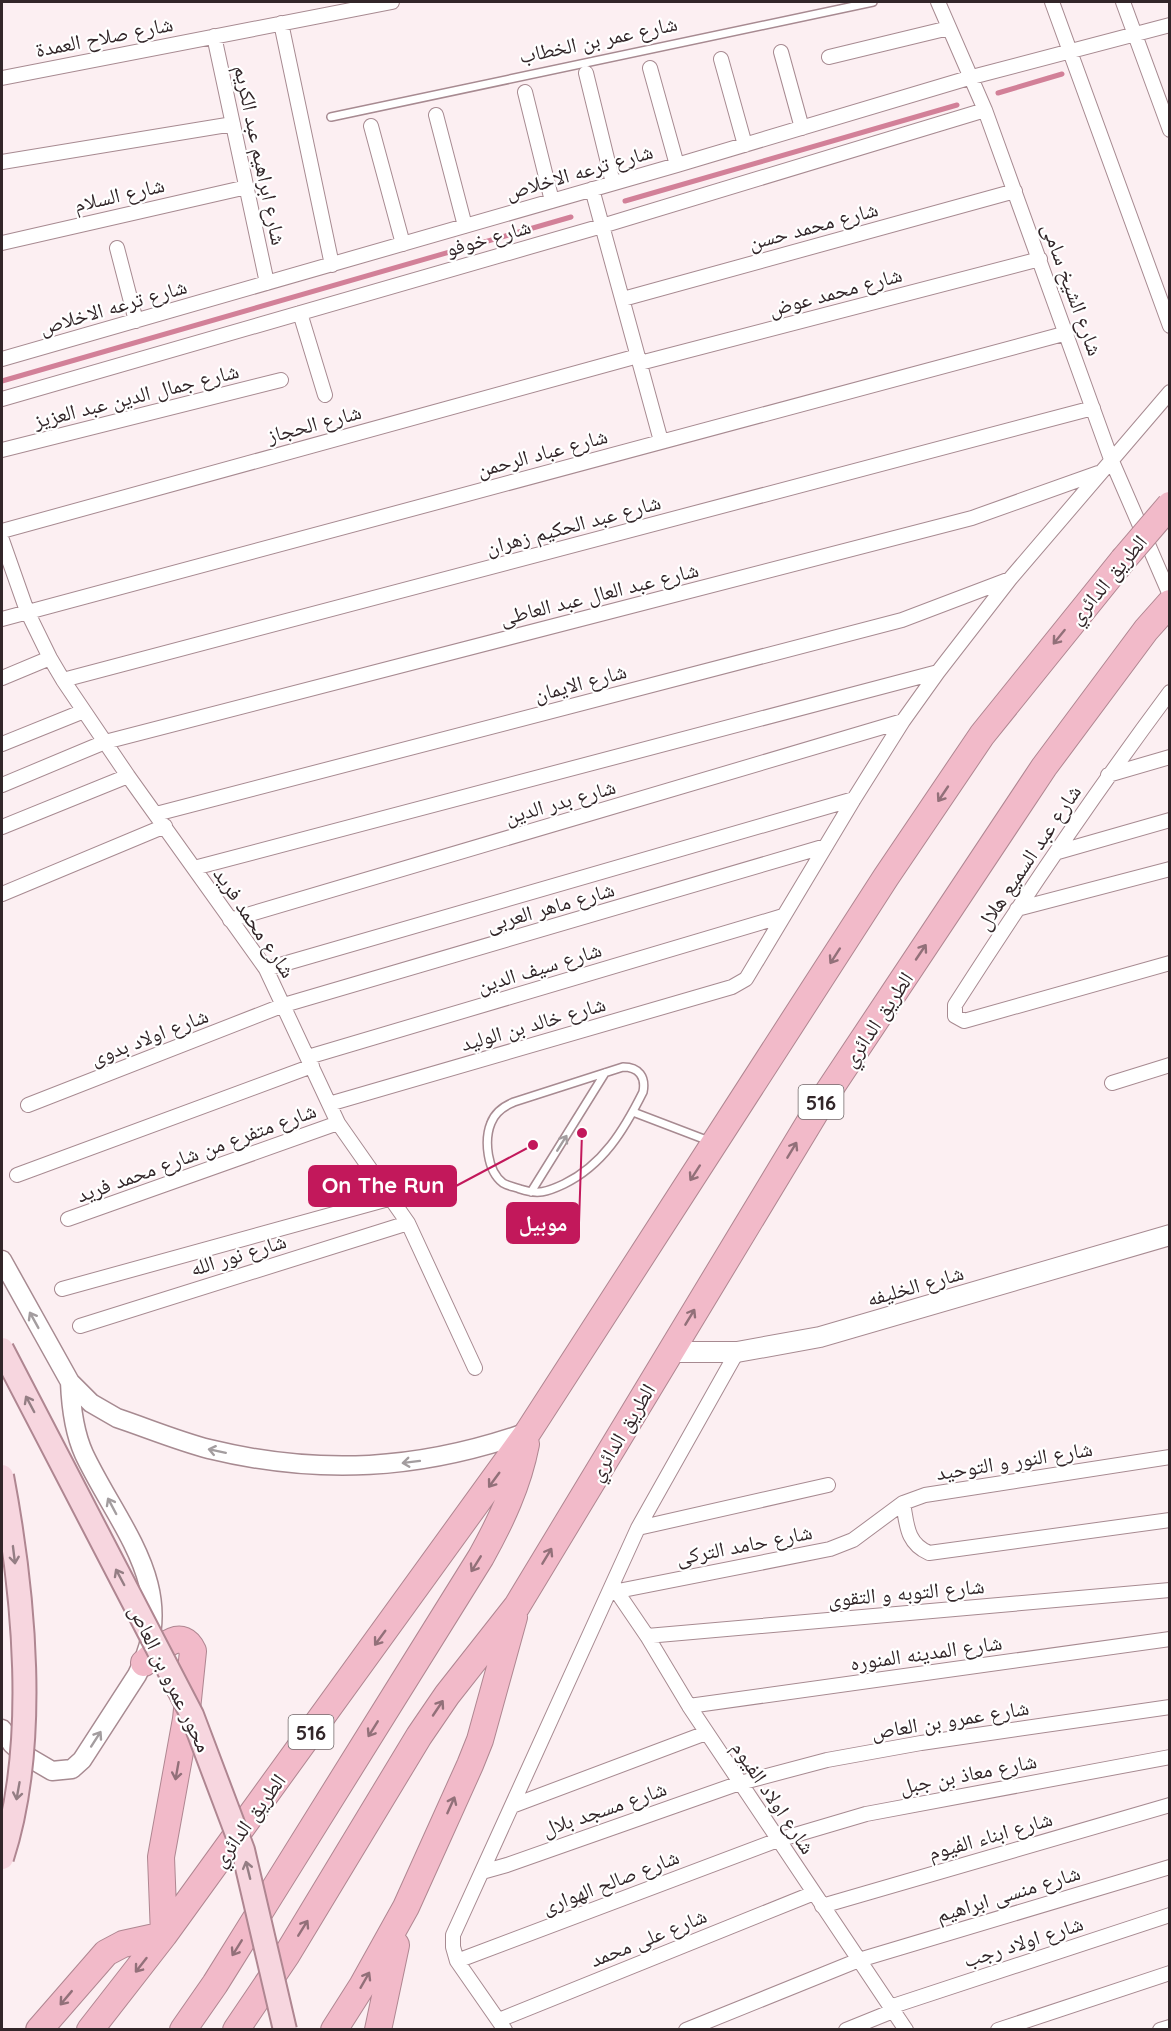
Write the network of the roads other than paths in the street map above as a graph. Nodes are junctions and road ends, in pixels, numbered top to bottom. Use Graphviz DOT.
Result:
graph roads {
  1 [pos="392,2"];
  2 [pos="873,2"];
  3 [pos="938,2"];
  4 [pos="1053,2"];
  5 [pos="1123,2"];
  6 [pos="281,23"];
  7 [pos="1170,25"];
  8 [pos="949,28"];
  9 [pos="1135,34"];
  10 [pos="214,36"];
  11 [pos="781,52"];
  12 [pos="1071,52"];
  13 [pos="829,57"];
  14 [pos="721,59"];
  15 [pos="650,68"];
  16 [pos="586,73"];
  17 [pos="972,77"];
  18 [pos="2,78"];
  19 [pos="525,92"];
  20 [pos="986,110"];
  21 [pos="436,115"];
  22 [pos="331,117"];
  23 [pos="233,124"];
  24 [pos="371,126"];
  25 [pos="802,128"];
  26 [pos="1170,130"];
  27 [pos="745,145"];
  28 [pos="2,162"];
  29 [pos="677,165"];
  30 [pos="613,183"];
  31 [pos="247,187"];
  32 [pos="592,189"];
  33 [pos="1015,191"];
  34 [pos="552,201"];
  35 [pos="465,226"];
  36 [pos="602,226"];
  37 [pos="2,243"];
  38 [pos="403,244"];
  39 [pos="117,248"];
  40 [pos="1040,259"];
  41 [pos="332,265"];
  42 [pos="267,283"];
  43 [pos="622,299"];
  44 [pos="300,313"];
  45 [pos="136,321"];
  46 [pos="1170,326"];
  47 [pos="1067,333"];
  48 [pos="2,359"];
  49 [pos="639,359"];
  50 [pos="281,381"];
  51 [pos="1170,392"];
  52 [pos="325,395"];
  53 [pos="2,399"];
  54 [pos="1093,408"];
  55 [pos="662,441"];
  56 [pos="2,450"];
  57 [pos="1112,459"];
  58 [pos="1100,472"];
  59 [pos="1170,505"];
  60 [pos="2,531"];
  61 [pos="2,540"];
  62 [pos="1010,579"];
  63 [pos="1170,596"];
  64 [pos="1163,610"];
  65 [pos="27,611"];
  66 [pos="2,619"];
  67 [pos="50,658"];
  68 [pos="938,672"];
  69 [pos="2,678"];
  70 [pos="63,680"];
  71 [pos="1170,692"];
  72 [pos="84,711"];
  73 [pos="903,721"];
  74 [pos="105,742"];
  75 [pos="2,744"];
  76 [pos="1170,758"];
  77 [pos="1108,775"];
  78 [pos="128,776"];
  79 [pos="2,784"];
  80 [pos="854,799"];
  81 [pos="156,814"];
  82 [pos="1170,820"];
  83 [pos="2,826"];
  84 [pos="165,826"];
  85 [pos="826,846"];
  86 [pos="1058,852"];
  87 [pos="194,868"];
  88 [pos="1170,869"];
  89 [pos="2,894"];
  90 [pos="1017,909"];
  91 [pos="783,916"];
  92 [pos="230,920"];
  93 [pos="1170,963"];
  94 [pos="266,969"];
  95 [pos="285,1005"];
  96 [pos="310,1062"];
  97 [pos="1170,1065"];
  98 [pos="605,1073"];
  99 [pos="1112,1083"];
  100 [pos="330,1104"];
  101 [pos="28,1105"];
  102 [pos="633,1112"];
  103 [pos="339,1123"];
  104 [pos="714,1143"];
  105 [pos="17,1175"];
  106 [pos="531,1192"];
  107 [pos="392,1198"];
  108 [pos="68,1220"];
  109 [pos="408,1223"];
  110 [pos="1170,1235"];
  111 [pos="2,1260"];
  112 [pos="62,1289"];
  113 [pos="80,1326"];
  114 [pos="2,1349"];
  115 [pos="669,1352"];
  116 [pos="737,1352"];
  117 [pos="475,1368"];
  118 [pos="70,1382"];
  119 [pos="528,1432"];
  120 [pos="1170,1456"];
  121 [pos="2,1476"];
  122 [pos="828,1485"];
  123 [pos="903,1503"];
  124 [pos="1170,1520"];
  125 [pos="874,1526"];
  126 [pos="638,1528"];
  127 [pos="616,1588"];
  128 [pos="1170,1590"];
  129 [pos="517,1606"];
  130 [pos="647,1636"];
  131 [pos="1170,1639"];
  132 [pos="144,1663"];
  133 [pos="689,1706"];
  134 [pos="1170,1707"];
  135 [pos="2,1729"];
  136 [pos="706,1733"];
  137 [pos="1170,1757"];
  138 [pos="740,1783"];
  139 [pos="1170,1804"];
  140 [pos="512,1806"];
  141 [pos="777,1840"];
  142 [pos="2,1858"];
  143 [pos="1170,1867"];
  144 [pos="482,1872"];
  145 [pos="813,1893"];
  146 [pos="822,1906"];
  147 [pos="406,1907"];
  148 [pos="1170,1915"];
  149 [pos="164,1935"];
  150 [pos="859,1960"];
  151 [pos="457,1961"];
  152 [pos="1170,1973"];
  153 [pos="892,2009"];
  154 [pos="502,2025"];
  155 [pos="1170,2026"];
  156 [pos="39,2030"];
  157 [pos="90,2030"];
  158 [pos="183,2030"];
  159 [pos="236,2030"];
  160 [pos="285,2030"];
  161 [pos="334,2030"];
  162 [pos="378,2030"];
  163 [pos="686,2030"];
  164 [pos="846,2030"];
  165 [pos="906,2030"];
  166 [pos="998,2030"];
  167 [pos="1160,2030"];
  1 -- 6 [label="street, شارع صلاح العمدة"];
  2 -- 22 [label="lane, شارع عمر بن الخطاب"];
  3 -- 8 [label="street, شارع الشيخ سامى"];
  4 -- 12 [label="street"];
  5 -- 9 [label="street"];
  6 -- 10 [label="street, شارع صلاح العمدة"];
  6 -- 41 [label="street"];
  7 -- 9 [label="street, شارع ترعه الاخلاص"];
  8 -- 13 [label="street"];
  8 -- 17 [label="street, شارع الشيخ سامى"];
  9 -- 12 [label="street, شارع ترعه الاخلاص"];
  9 -- 26 [label="street"];
  10 -- 18 [label="street, شارع صلاح العمدة"];
  10 -- 23 [label="street, شارع ابراهيم عبد الكريم"];
  11 -- 25 [label="street"];
  12 -- 17 [label="street, شارع ترعه الاخلاص"];
  12 -- 46 [label="street"];
  14 -- 27 [label="street"];
  15 -- 29 [label="street"];
  16 -- 30 [label="street"];
  17 -- 20 [label="street, شارع الشيخ سامى"];
  17 -- 25 [label="street, شارع ترعه الاخلاص"];
  19 -- 34 [label="street"];
  20 -- 33 [label="street, شارع الشيخ سامى"];
  20 -- 36 [label="street, شارع خوفو"];
  21 -- 35 [label="street"];
  23 -- 28 [label="street"];
  23 -- 31 [label="street, شارع ابراهيم عبد الكريم"];
  24 -- 38 [label="street"];
  25 -- 27 [label="street, شارع ترعه الاخلاص"];
  27 -- 29 [label="street, شارع ترعه الاخلاص"];
  29 -- 30 [label="street, شارع ترعه الاخلاص"];
  30 -- 32 [label="street, شارع ترعه الاخلاص"];
  31 -- 37 [label="street, شارع السلام"];
  31 -- 42 [label="street, شارع ابراهيم عبد الكريم"];
  32 -- 34 [label="street, شارع ترعه الاخلاص"];
  32 -- 36 [label="street"];
  33 -- 40 [label="street, شارع الشيخ سامى"];
  33 -- 43 [label="street, شارع محمد حسن"];
  34 -- 35 [label="street, شارع ترعه الاخلاص"];
  35 -- 38 [label="street, شارع ترعه الاخلاص"];
  36 -- 43 [label="street"];
  36 -- 44 [label="street, شارع خوفو"];
  38 -- 41 [label="street, شارع ترعه الاخلاص"];
  39 -- 45 [label="street"];
  40 -- 47 [label="street, شارع الشيخ سامى"];
  40 -- 49 [label="street, شارع محمد عوض"];
  41 -- 42 [label="street, شارع ترعه الاخلاص"];
  42 -- 45 [label="street, شارع ترعه الاخلاص"];
  43 -- 49 [label="street"];
  44 -- 52 [label="street"];
  44 -- 53 [label="street, شارع خوفو"];
  45 -- 48 [label="street, شارع ترعه الاخلاص"];
  47 -- 54 [label="street, شارع الشيخ سامى"];
  47 -- 55 [label="street, شارع عباد الرحمن"];
  49 -- 55 [label="street"];
  49 -- 60 [label="street, شارع الحجاز"];
  50 -- 56 [label="street, شارع جمال الدين عبد العزيز"];
  51 -- 57 [label="street"];
  54 -- 57 [label="street, شارع الشيخ سامى"];
  54 -- 70 [label="street, شارع عبد الحكيم زهران"];
  55 -- 65 [label="street, شارع عباد الرحمن"];
  57 -- 58 [label="street"];
  57 -- 63 [label="street, شارع الشيخ سامى"];
  58 -- 62 [label="street"];
  58 -- 74 [label="street, شارع عبد العال عبد العاطى"];
  59 -- 104 [label="highway, الطريق الدائري / 516, one-way, bridge"];
  61 -- 65 [label="street, شارع محمد فريد"];
  62 -- 68 [label="street"];
  62 -- 81 [label="street, شارع الايمان"];
  115 -- 64 [label="highway, الطريق الدائري / 516, one-way"];
  65 -- 66 [label="street, شارع عباد الرحمن"];
  65 -- 67 [label="street, شارع محمد فريد"];
  67 -- 69 [label="street"];
  67 -- 70 [label="street, شارع محمد فريد"];
  68 -- 73 [label="street"];
  68 -- 87 [label="street"];
  70 -- 72 [label="street, شارع محمد فريد"];
  71 -- 77 [label="street, شارع عبد السميع هلال"];
  72 -- 74 [label="street, شارع محمد فريد"];
  72 -- 75 [label="street"];
  73 -- 80 [label="street"];
  73 -- 92 [label="street, شارع بدر الدين"];
  74 -- 78 [label="street, شارع محمد فريد"];
  74 -- 79 [label="street, شارع عبد العال عبد العاطى"];
  76 -- 77 [label="street"];
  77 -- 86 [label="street, شارع عبد السميع هلال"];
  78 -- 81 [label="street, شارع محمد فريد"];
  78 -- 83 [label="street"];
  80 -- 85 [label="street"];
  80 -- 94 [label="street"];
  81 -- 84 [label="street, شارع محمد فريد"];
  82 -- 86 [label="street"];
  84 -- 87 [label="street, شارع محمد فريد"];
  84 -- 89 [label="street"];
  85 -- 91 [label="street"];
  85 -- 95 [label="street, شارع ماهر العربى"];
  86 -- 90 [label="street, شارع عبد السميع هلال"];
  87 -- 92 [label="street, شارع محمد فريد"];
  88 -- 90 [label="street"];
  90 -- 93 [label="street, شارع عبد السميع هلال"];
  91 -- 96 [label="street, شارع سيف الدين"];
  91 -- 100 [label="street, شارع خالد بن الوليد"];
  92 -- 94 [label="street, شارع محمد فريد"];
  94 -- 95 [label="street, شارع محمد فريد"];
  95 -- 96 [label="street, شارع محمد فريد"];
  95 -- 101 [label="street, شارع اولاد بدوى"];
  96 -- 100 [label="street, شارع محمد فريد"];
  96 -- 105 [label="street, شارع سيف الدين"];
  97 -- 99 [label="street"];
  98 -- 102 [label="lane"];
  106 -- 98 [label="lane, one-way"];
  98 -- 106 [label="lane"];
  100 -- 103 [label="street, شارع محمد فريد"];
  102 -- 104 [label="lane"];
  102 -- 106 [label="lane"];
  103 -- 107 [label="street, شارع محمد فريد"];
  103 -- 108 [label="street, شارع متفرع من شارع محمد فريد"];
  104 -- 119 [label="highway, الطريق الدائري / 516, one-way"];
  107 -- 109 [label="street, شارع محمد فريد"];
  107 -- 112 [label="street"];
  109 -- 113 [label="street, شارع نور الله"];
  109 -- 117 [label="street, شارع محمد فريد"];
  110 -- 116 [label="main road, شارع الخليفه"];
  118 -- 111 [label="street, one-way"];
  160 -- 114 [label="main road, محور عمرو بن العاص, one-way, bridge"];
  115 -- 116 [label="main road, شارع الخليفه"];
  129 -- 115 [label="highway, الطريق الدائري / 516, one-way"];
  116 -- 126 [label="street"];
  119 -- 118 [label="street, one-way"];
  132 -- 118 [label="street, one-way"];
  119 -- 149 [label="highway, الطريق الدائري / 516, one-way"];
  119 -- 158 [label="highway, الطريق الدائري / 516, one-way"];
  120 -- 123 [label="street, شارع النور و التوحيد"];
  121 -- 142 [label="main road, one-way, bridge"];
  122 -- 126 [label="street"];
  123 -- 124 [label="street"];
  123 -- 125 [label="street, شارع النور و التوحيد"];
  125 -- 127 [label="street, شارع حامد التركى"];
  126 -- 127 [label="street"];
  127 -- 130 [label="street, شارع اولاد الفيوم"];
  127 -- 140 [label="street"];
  128 -- 130 [label="street, شارع التوبه و التقوى"];
  147 -- 129 [label="highway, الطريق الدائري / 516, one-way"];
  159 -- 129 [label="highway, الطريق الدائري / 516, one-way"];
  130 -- 133 [label="street, شارع اولاد الفيوم"];
  131 -- 133 [label="street, شارع المدينه المنوره"];
  135 -- 132 [label="street, one-way"];
  132 -- 149 [label="highway, one-way"];
  133 -- 136 [label="street, شارع اولاد الفيوم"];
  134 -- 138 [label="street, شارع عمرو بن العاص"];
  136 -- 138 [label="street, شارع اولاد الفيوم"];
  136 -- 140 [label="street"];
  137 -- 141 [label="street, شارع معاذ بن جبل"];
  138 -- 141 [label="street, شارع اولاد الفيوم"];
  138 -- 144 [label="street, شارع مسجد بلال"];
  139 -- 146 [label="street, شارع ابناء الفيوم"];
  140 -- 144 [label="street"];
  141 -- 145 [label="street, شارع اولاد الفيوم"];
  141 -- 151 [label="street, شارع صالح الهوارى"];
  143 -- 150 [label="street, شارع منسى ابراهيم"];
  144 -- 151 [label="street"];
  145 -- 146 [label="street, شارع اولاد الفيوم"];
  145 -- 154 [label="street, شارع على محمد"];
  146 -- 150 [label="street, شارع اولاد الفيوم"];
  161 -- 147 [label="highway, الطريق الدائري / 516, one-way"];
  147 -- 162 [label="highway"];
  148 -- 153 [label="street, شارع اولاد رجب"];
  149 -- 156 [label="highway, one-way"];
  149 -- 157 [label="highway, الطريق الدائري / 516, one-way"];
  150 -- 153 [label="street, شارع اولاد الفيوم"];
  150 -- 163 [label="street, شارع منسى ابراهيم"];
  151 -- 154 [label="street"];
  152 -- 166 [label="street"];
  153 -- 164 [label="street, شارع اولاد رجب"];
  153 -- 165 [label="street, شارع اولاد الفيوم"];
  155 -- 167 [label="street"];
}
